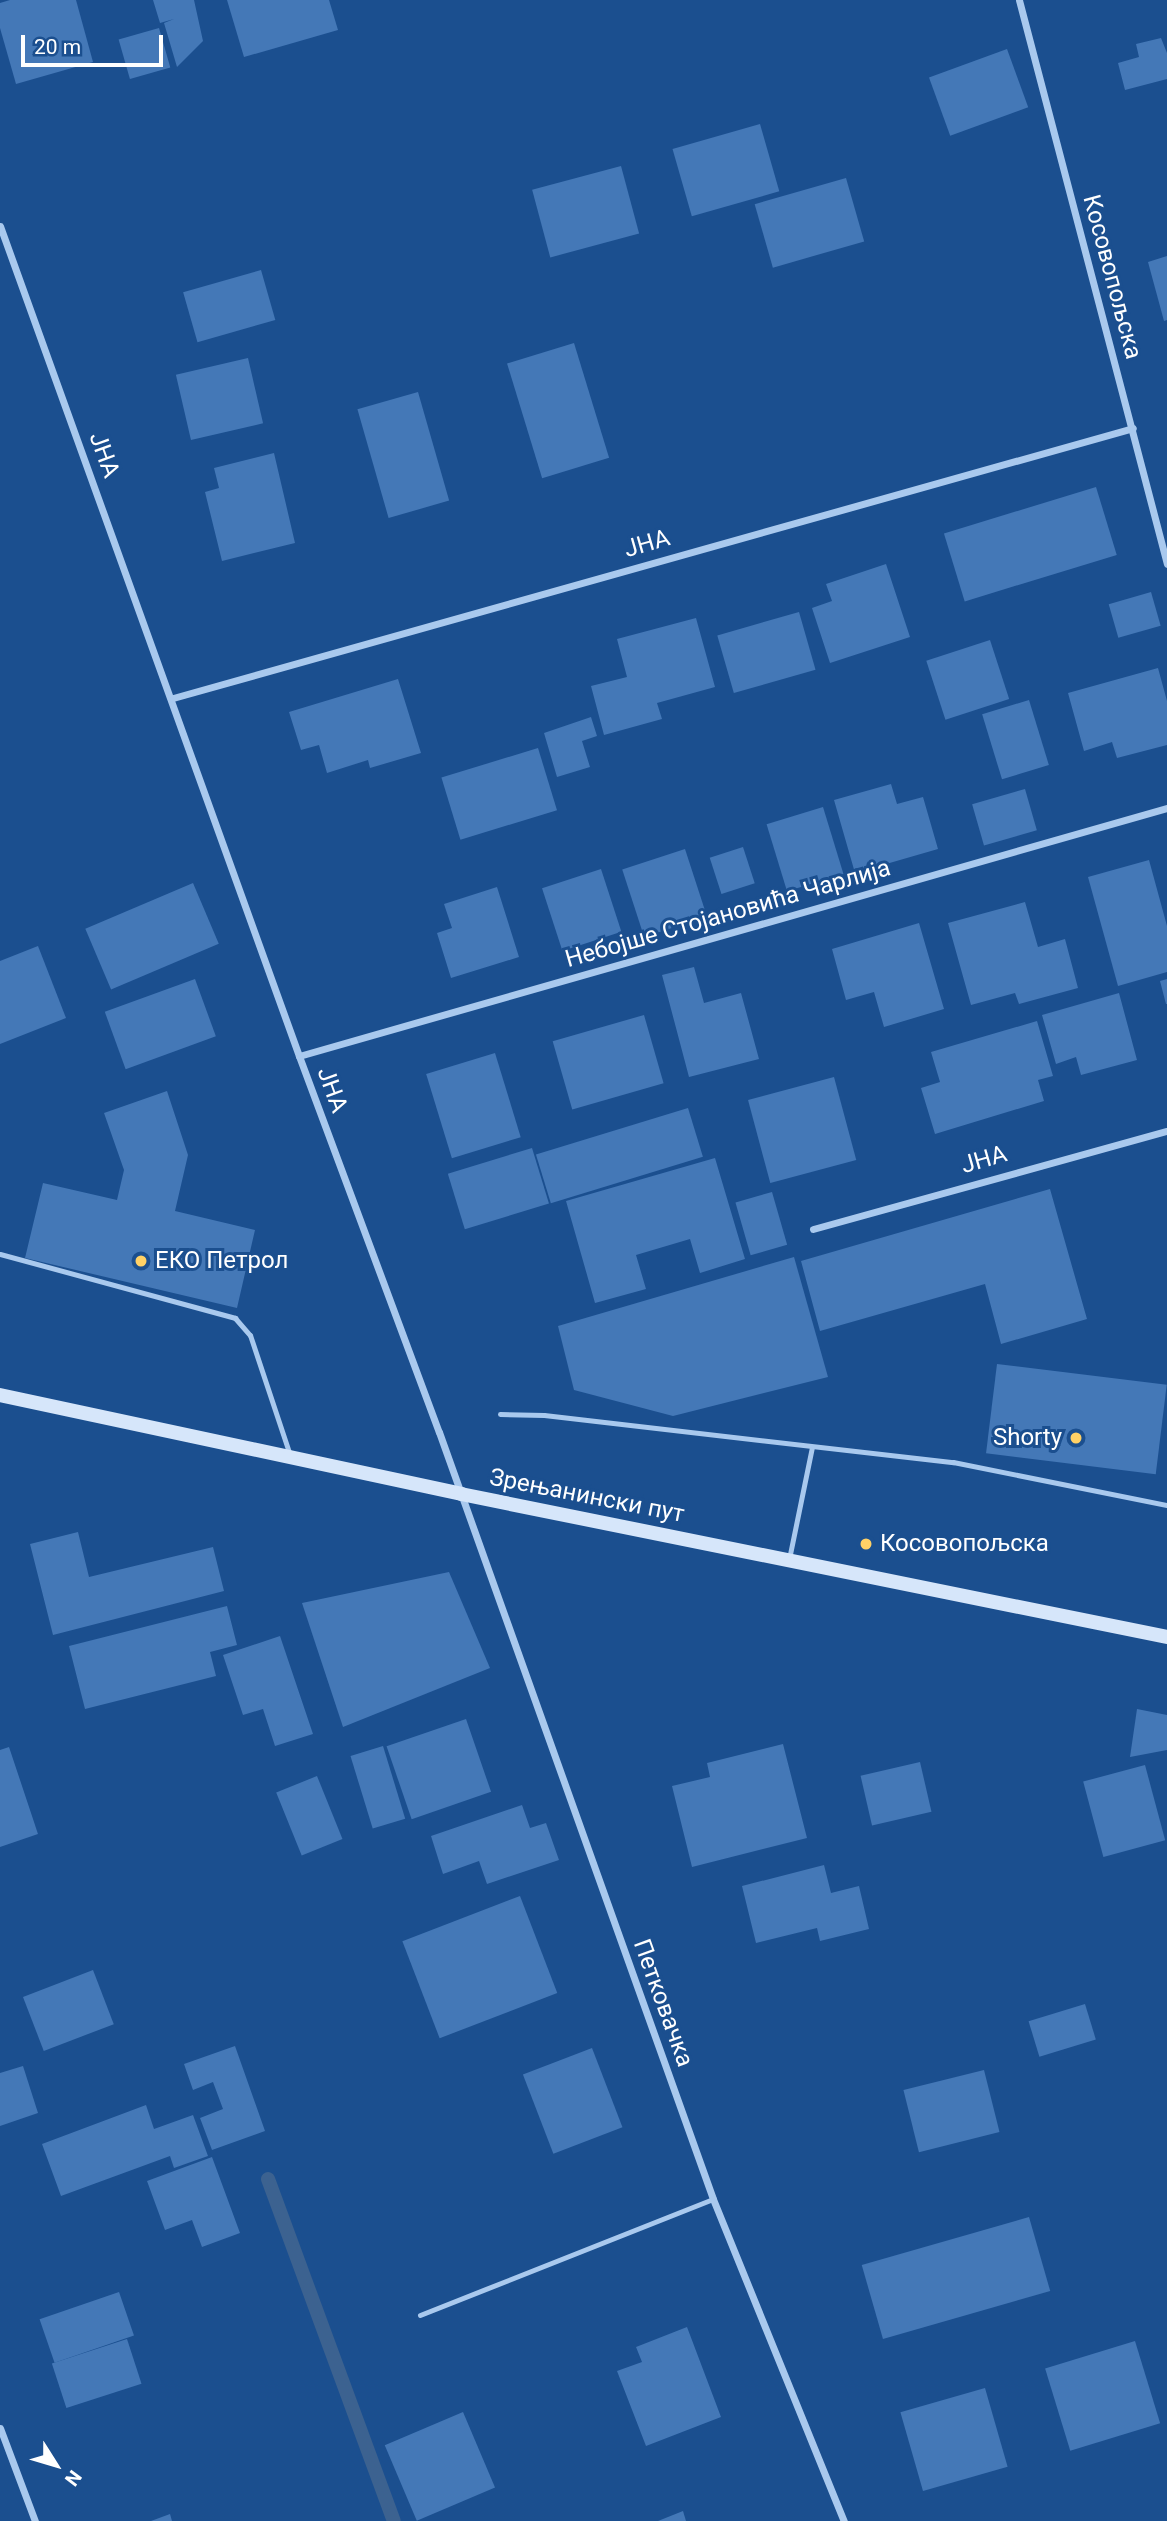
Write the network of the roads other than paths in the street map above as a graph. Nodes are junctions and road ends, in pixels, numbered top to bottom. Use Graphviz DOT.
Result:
graph roads {
  1 [pos="1019,0"];
  2 [pos="0,226"];
  3 [pos="1133,428"];
  4 [pos="1167,564"];
  5 [pos="173,698"];
  6 [pos="1167,808"];
  7 [pos="299,1056"];
  8 [pos="1167,1131"];
  9 [pos="813,1229"];
  10 [pos="0,1254"];
  11 [pos="0,1395"];
  12 [pos="500,1414"];
  13 [pos="812,1447"];
  14 [pos="291,1458"];
  15 [pos="461,1494"];
  16 [pos="1167,1505"];
  17 [pos="789,1559"];
  18 [pos="1167,1637"];
  19 [pos="713,2199"];
  20 [pos="420,2315"];
  21 [pos="0,2428"];
  22 [pos="35,2521"];
  23 [pos="844,2521"];
  1 -- 3 [label="street, Косовопољска"];
  2 -- 5 [label="street, ЈНА"];
  3 -- 4 [label="street, Косовопољска"];
  3 -- 5 [label="street, ЈНА"];
  5 -- 7 [label="street, ЈНА"];
  6 -- 7 [label="street, Небојше Стојановића Чарлија"];
  7 -- 15 [label="street, ЈНА"];
  8 -- 9 [label="street, ЈНА"];
  10 -- 14 [label="lane"];
  11 -- 14 [label="main road, Зрењанински пут"];
  12 -- 13 [label="lane"];
  13 -- 16 [label="lane"];
  13 -- 17 [label="lane"];
  14 -- 15 [label="main road, Зрењанински пут"];
  15 -- 17 [label="main road, Зрењанински пут"];
  15 -- 19 [label="street, Петковачка"];
  17 -- 18 [label="main road, Зрењанински пут"];
  19 -- 20 [label="lane"];
  19 -- 23 [label="street, Петковачка"];
  21 -- 22 [label="street"];
}
